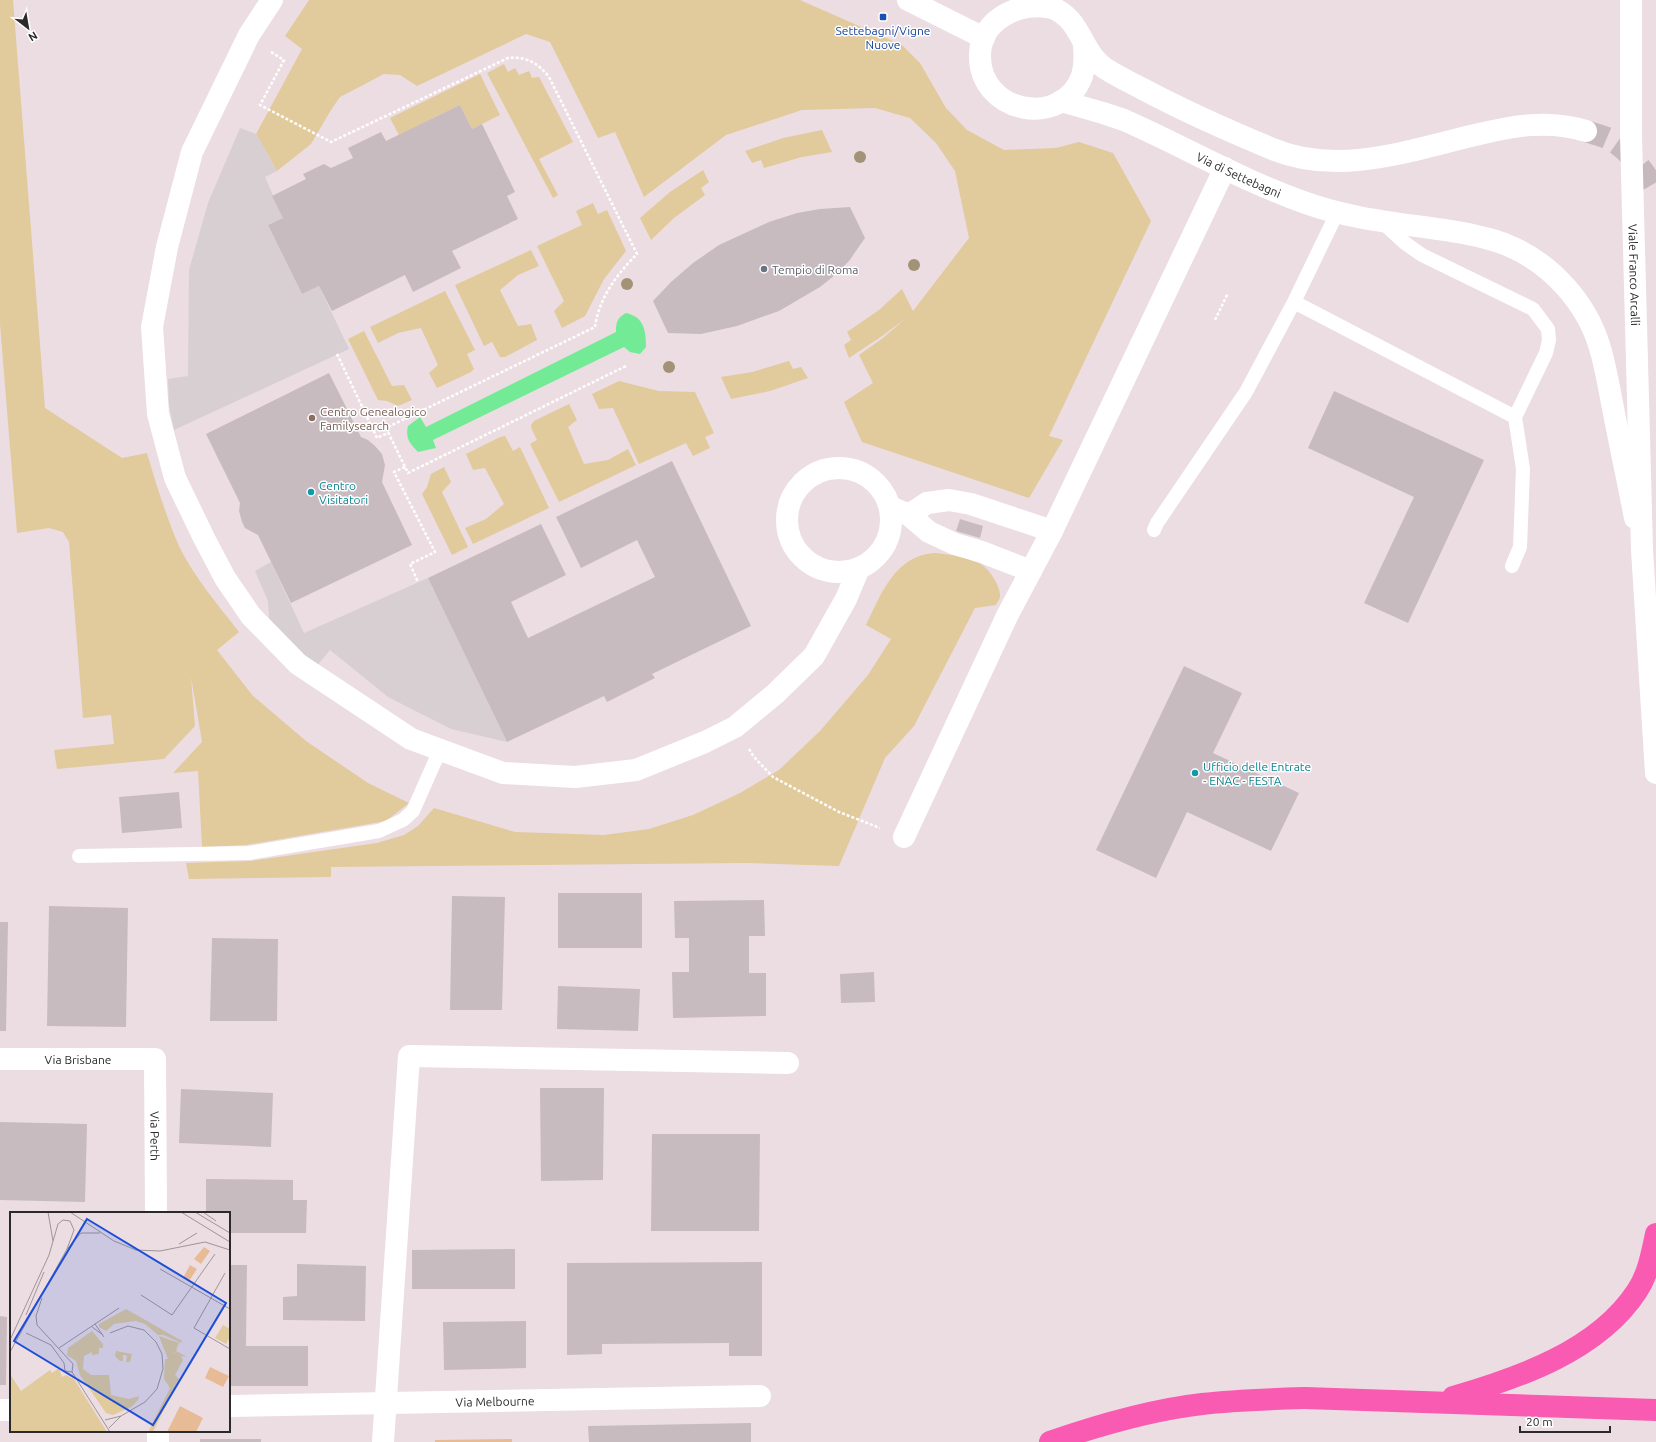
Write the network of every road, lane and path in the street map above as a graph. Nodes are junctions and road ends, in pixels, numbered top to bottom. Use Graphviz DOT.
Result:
graph roads {
  1 [pos="272,0"];
  2 [pos="908,0"];
  3 [pos="1631,0"];
  4 [pos="249,35"];
  5 [pos="984,38"];
  6 [pos="1084,46"];
  7 [pos="1061,101"];
  8 [pos="1586,131"];
  9 [pos="1226,168"];
  10 [pos="1337,213"];
  11 [pos="1380,221"];
  12 [pos="1228,293"];
  13 [pos="1294,302"];
  14 [pos="1215,320"];
  15 [pos="337,354"];
  16 [pos="626,366"];
  17 [pos="1515,417"];
  18 [pos="388,433"];
  19 [pos="405,466"];
  20 [pos="900,511"];
  21 [pos="1154,530"];
  22 [pos="1052,531"];
  23 [pos="1642,550"];
  24 [pos="1512,566"];
  25 [pos="859,568"];
  26 [pos="1031,572"];
  27 [pos="418,582"];
  28 [pos="735,727"];
  29 [pos="440,750"];
  30 [pos="1656,773"];
  31 [pos="904,837"];
  32 [pos="79,856"];
  33 [pos="0,1059"];
  34 [pos="155,1059"];
  35 [pos="788,1063"];
  36 [pos="156,1212"];
  37 [pos="1656,1234"];
  38 [pos="760,1396"];
  39 [pos="1434,1402"];
  40 [pos="387,1404"];
  41 [pos="230,1406"];
  42 [pos="1656,1410"];
  43 [pos="383,1442"];
  44 [pos="1050,1442"];
  1 -- 4 [label="street"];
  2 -- 5 [label="street"];
  3 -- 23 [label="street, Viale Franco Arcalli"];
  4 -- 18 [label="path"];
  4 -- 29 [label="street"];
  5 -- 6 [label="street"];
  5 -- 7 [label="street"];
  6 -- 7 [label="street"];
  6 -- 8 [label="street"];
  7 -- 9 [label="street, Via di Settebagni"];
  9 -- 10 [label="street, Via di Settebagni"];
  9 -- 22 [label="street"];
  10 -- 11 [label="street, Via di Settebagni"];
  10 -- 13 [label="lane"];
  11 -- 17 [label="lane"];
  11 -- 23 [label="street, Via di Settebagni"];
  12 -- 14 [label="path"];
  13 -- 17 [label="lane"];
  13 -- 21 [label="lane"];
  15 -- 18 [label="path"];
  16 -- 19 [label="path"];
  17 -- 24 [label="lane"];
  18 -- 19 [label="path"];
  19 -- 27 [label="path"];
  20 -- 22 [label="street"];
  20 -- 25 [label="street"];
  20 -- 25 [label="street"];
  20 -- 26 [label="street"];
  22 -- 26 [label="street"];
  23 -- 30 [label="street"];
  25 -- 28 [label="street"];
  26 -- 31 [label="street"];
  28 -- 29 [label="street"];
  28 -- 31 [label="path"];
  29 -- 32 [label="lane"];
  33 -- 34 [label="street, Via Brisbane"];
  34 -- 36 [label="street, Via Perth"];
  35 -- 40 [label="street"];
  37 -- 39 [label="highway"];
  38 -- 40 [label="street, Via Melbourne"];
  39 -- 42 [label="highway"];
  39 -- 44 [label="highway"];
  40 -- 41 [label="street, Via Melbourne"];
  40 -- 43 [label="street"];
}
